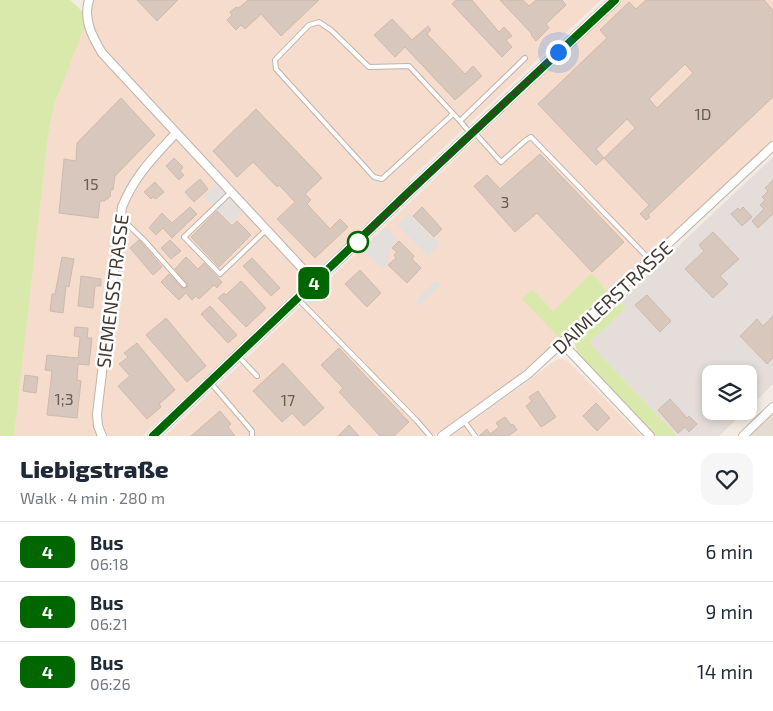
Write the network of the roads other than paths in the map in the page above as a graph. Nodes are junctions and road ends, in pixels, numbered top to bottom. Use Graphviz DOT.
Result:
graph roads {
  1 [pos="89,0"];
  2 [pos="615,0"];
  3 [pos="525,58"];
  4 [pos="453,114"];
  5 [pos="460,121"];
  6 [pos="176,133"];
  7 [pos="472,133"];
  8 [pos="773,146"];
  9 [pos="231,192"];
  10 [pos="120,217"];
  11 [pos="266,230"];
  12 [pos="651,261"];
  13 [pos="315,282"];
  14 [pos="184,285"];
  15 [pos="298,299"];
  16 [pos="562,344"];
  17 [pos="238,356"];
  18 [pos="257,376"];
  19 [pos="210,382"];
  20 [pos="773,407"];
  21 [pos="464,421"];
  22 [pos="102,436"];
  23 [pos="153,436"];
  24 [pos="252,436"];
  25 [pos="430,436"];
  26 [pos="442,436"];
  27 [pos="475,436"];
  28 [pos="650,436"];
  29 [pos="743,436"];
  1 -- 6 [label="street"];
  2 -- 7 [label="street"];
  3 -- 5 [label="lane"];
  4 -- 4 [label="lane"];
  4 -- 5 [label="lane"];
  5 -- 7 [label="lane"];
  6 -- 9 [label="street"];
  6 -- 10 [label="street, SIEMENSSTRASSE"];
  7 -- 12 [label="lane"];
  7 -- 13 [label="street"];
  8 -- 12 [label="street, DAIMLERSTRASSE"];
  9 -- 11 [label="street"];
  9 -- 11 [label="lane"];
  10 -- 14 [label="lane"];
  10 -- 22 [label="street, SIEMENSSTRASSE"];
  11 -- 13 [label="street"];
  12 -- 16 [label="street, DAIMLERSTRASSE"];
  13 -- 15 [label="street"];
  15 -- 17 [label="street"];
  15 -- 25 [label="lane"];
  16 -- 21 [label="street, DAIMLERSTRASSE"];
  16 -- 28 [label="street"];
  17 -- 18 [label="lane"];
  17 -- 19 [label="street"];
  19 -- 23 [label="street"];
  19 -- 24 [label="lane"];
  20 -- 29 [label="street"];
  21 -- 26 [label="street, DAIMLERSTRASSE"];
  21 -- 27 [label="lane"];
}
